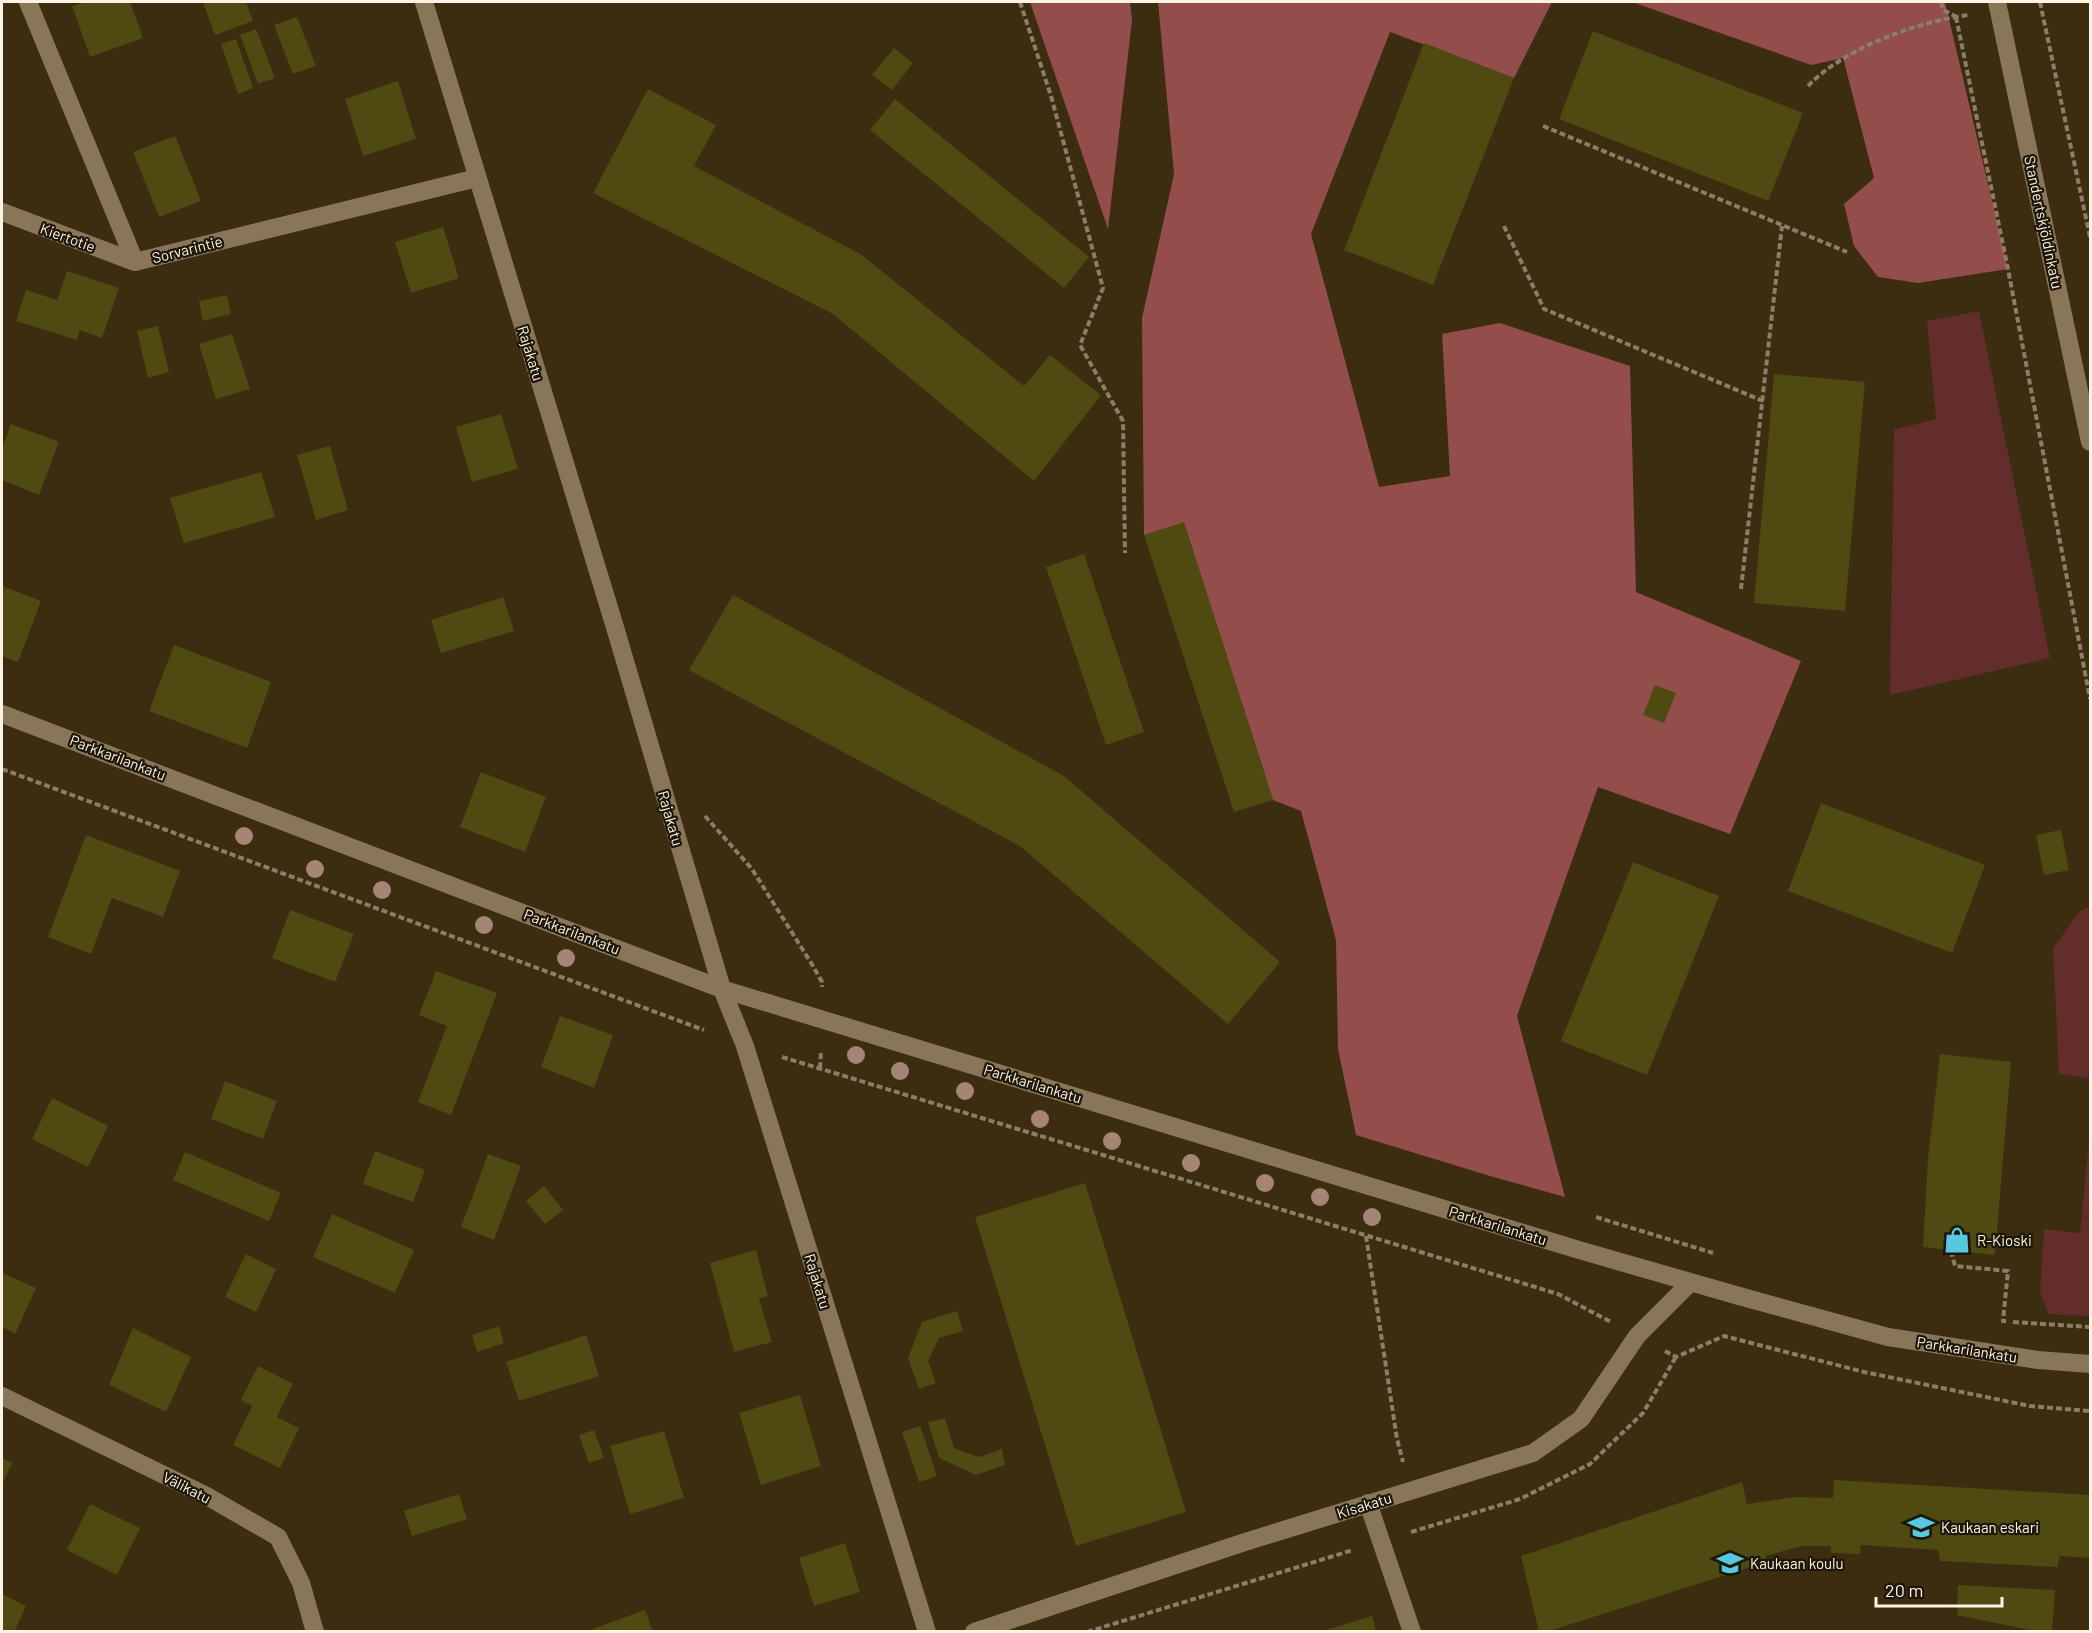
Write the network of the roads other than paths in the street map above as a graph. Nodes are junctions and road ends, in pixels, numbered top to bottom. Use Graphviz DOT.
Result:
graph roads {
  1 [pos="28,2"];
  2 [pos="424,2"];
  3 [pos="1997,2"];
  4 [pos="477,178"];
  5 [pos="2,212"];
  6 [pos="135,262"];
  7 [pos="2091,442"];
  8 [pos="2,714"];
  9 [pos="722,989"];
  10 [pos="1690,1282"];
  11 [pos="2091,1364"];
  12 [pos="2,1396"];
  13 [pos="1368,1503"];
  14 [pos="315,1632"];
  15 [pos="927,1632"];
  16 [pos="974,1632"];
  17 [pos="1412,1632"];
  1 -- 6 [label="street, Sorvarintie"];
  2 -- 4 [label="street, Rajakatu"];
  3 -- 7 [label="street, Standertskjöldinkatu"];
  4 -- 6 [label="street, Sorvarintie"];
  4 -- 9 [label="street, Rajakatu"];
  5 -- 6 [label="street, Kiertotie"];
  8 -- 9 [label="street, Parkkarilankatu"];
  9 -- 10 [label="street, Parkkarilankatu"];
  9 -- 15 [label="street, Rajakatu"];
  10 -- 11 [label="street, Parkkarilankatu"];
  10 -- 13 [label="street, Kisakatu"];
  12 -- 14 [label="street, Välikatu"];
  13 -- 16 [label="street, Kisakatu"];
  13 -- 17 [label="street"];
}
